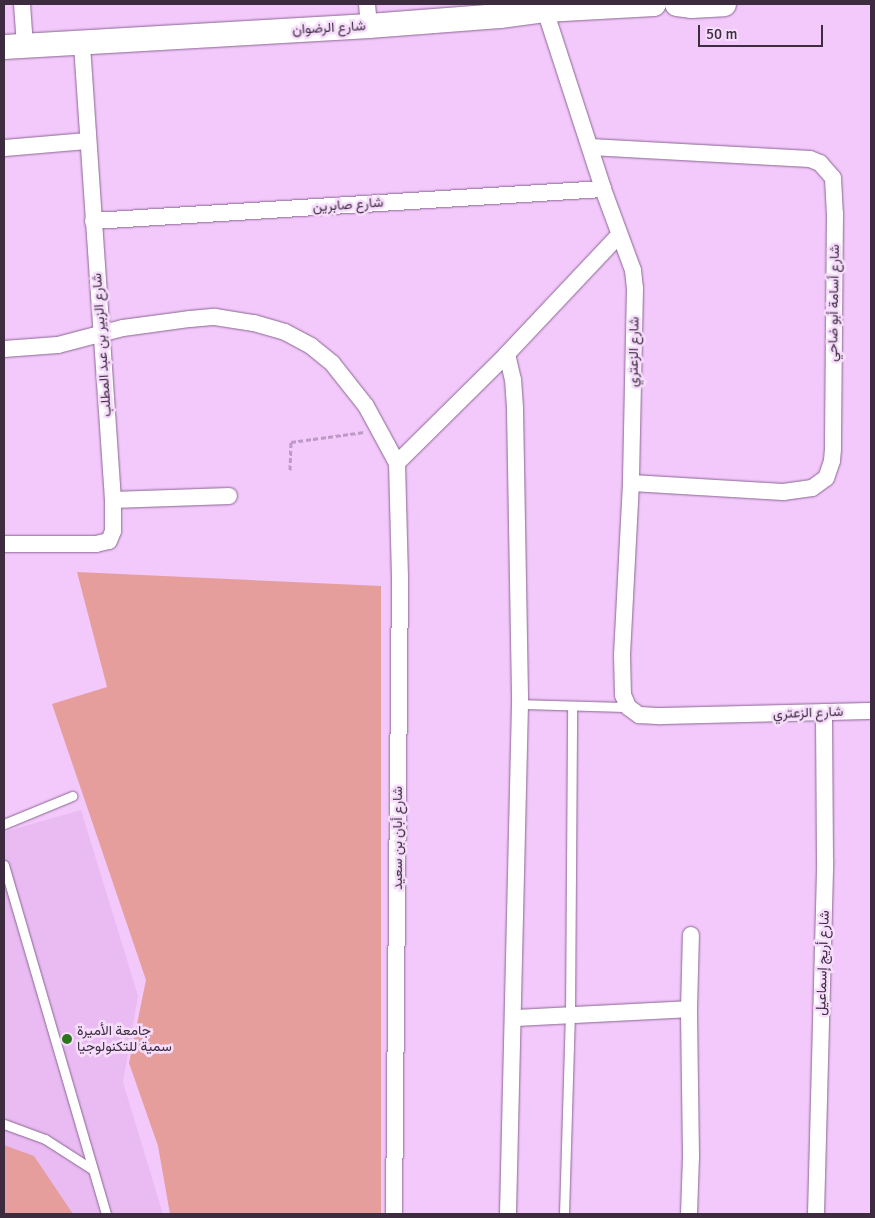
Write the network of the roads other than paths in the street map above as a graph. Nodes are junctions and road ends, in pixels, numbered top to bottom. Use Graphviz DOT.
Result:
graph roads {
  1 [pos="22,4"];
  2 [pos="654,4"];
  3 [pos="677,4"];
  4 [pos="724,4"];
  5 [pos="545,10"];
  6 [pos="368,15"];
  7 [pos="82,42"];
  8 [pos="14,46"];
  9 [pos="88,141"];
  10 [pos="590,147"];
  11 [pos="4,148"];
  12 [pos="603,188"];
  13 [pos="93,221"];
  14 [pos="619,235"];
  15 [pos="102,334"];
  16 [pos="4,350"];
  17 [pos="507,354"];
  18 [pos="397,462"];
  19 [pos="631,483"];
  20 [pos="229,496"];
  21 [pos="113,500"];
  22 [pos="4,544"];
  23 [pos="520,704"];
  24 [pos="572,707"];
  25 [pos="628,707"];
  26 [pos="871,711"];
  27 [pos="824,712"];
  28 [pos="72,796"];
  29 [pos="4,824"];
  30 [pos="4,865"];
  31 [pos="691,935"];
  32 [pos="689,1009"];
  33 [pos="570,1015"];
  34 [pos="514,1018"];
  35 [pos="4,1124"];
  36 [pos="92,1169"];
  37 [pos="106,1214"];
  38 [pos="394,1214"];
  39 [pos="508,1214"];
  40 [pos="564,1214"];
  41 [pos="689,1214"];
  42 [pos="816,1214"];
  1 -- 8 [label="street"];
  2 -- 5 [label="main road, شارع الرضوان"];
  3 -- 4 [label="main road"];
  5 -- 6 [label="main road, شارع الرضوان"];
  5 -- 10 [label="street, شارع الزعتري"];
  6 -- 7 [label="main road, شارع الرضوان"];
  7 -- 8 [label="main road, شارع الرضوان"];
  7 -- 9 [label="street, شارع الزبير بن عبد المطلب"];
  9 -- 11 [label="street"];
  9 -- 13 [label="street, شارع الزبير بن عبد المطلب"];
  10 -- 12 [label="street, شارع الزعتري"];
  10 -- 19 [label="street, شارع أسامة أبو ضاحي"];
  12 -- 13 [label="street, شارع صابرين"];
  12 -- 14 [label="street, شارع الزعتري"];
  13 -- 15 [label="street, شارع الزبير بن عبد المطلب"];
  14 -- 17 [label="street"];
  14 -- 19 [label="street, شارع الزعتري"];
  15 -- 16 [label="street"];
  15 -- 18 [label="street"];
  15 -- 21 [label="street, شارع الزبير بن عبد المطلب"];
  17 -- 18 [label="street"];
  17 -- 23 [label="street"];
  18 -- 38 [label="street, شارع أبان بن سعيد"];
  19 -- 25 [label="street, شارع الزعتري"];
  20 -- 21 [label="street"];
  21 -- 22 [label="street, شارع الزبير بن عبد المطلب"];
  23 -- 24 [label="lane, شارع الزعتري"];
  23 -- 34 [label="street"];
  24 -- 25 [label="lane, شارع الزعتري"];
  24 -- 33 [label="lane"];
  25 -- 27 [label="street, شارع الزعتري"];
  26 -- 27 [label="street, شارع الزعتري"];
  27 -- 42 [label="street, شارع أريج إسماعيل"];
  28 -- 29 [label="lane"];
  30 -- 36 [label="lane"];
  31 -- 32 [label="street"];
  32 -- 33 [label="street"];
  32 -- 41 [label="street"];
  33 -- 34 [label="street"];
  33 -- 40 [label="lane"];
  34 -- 39 [label="street"];
  35 -- 36 [label="lane"];
  36 -- 37 [label="lane"];
}
